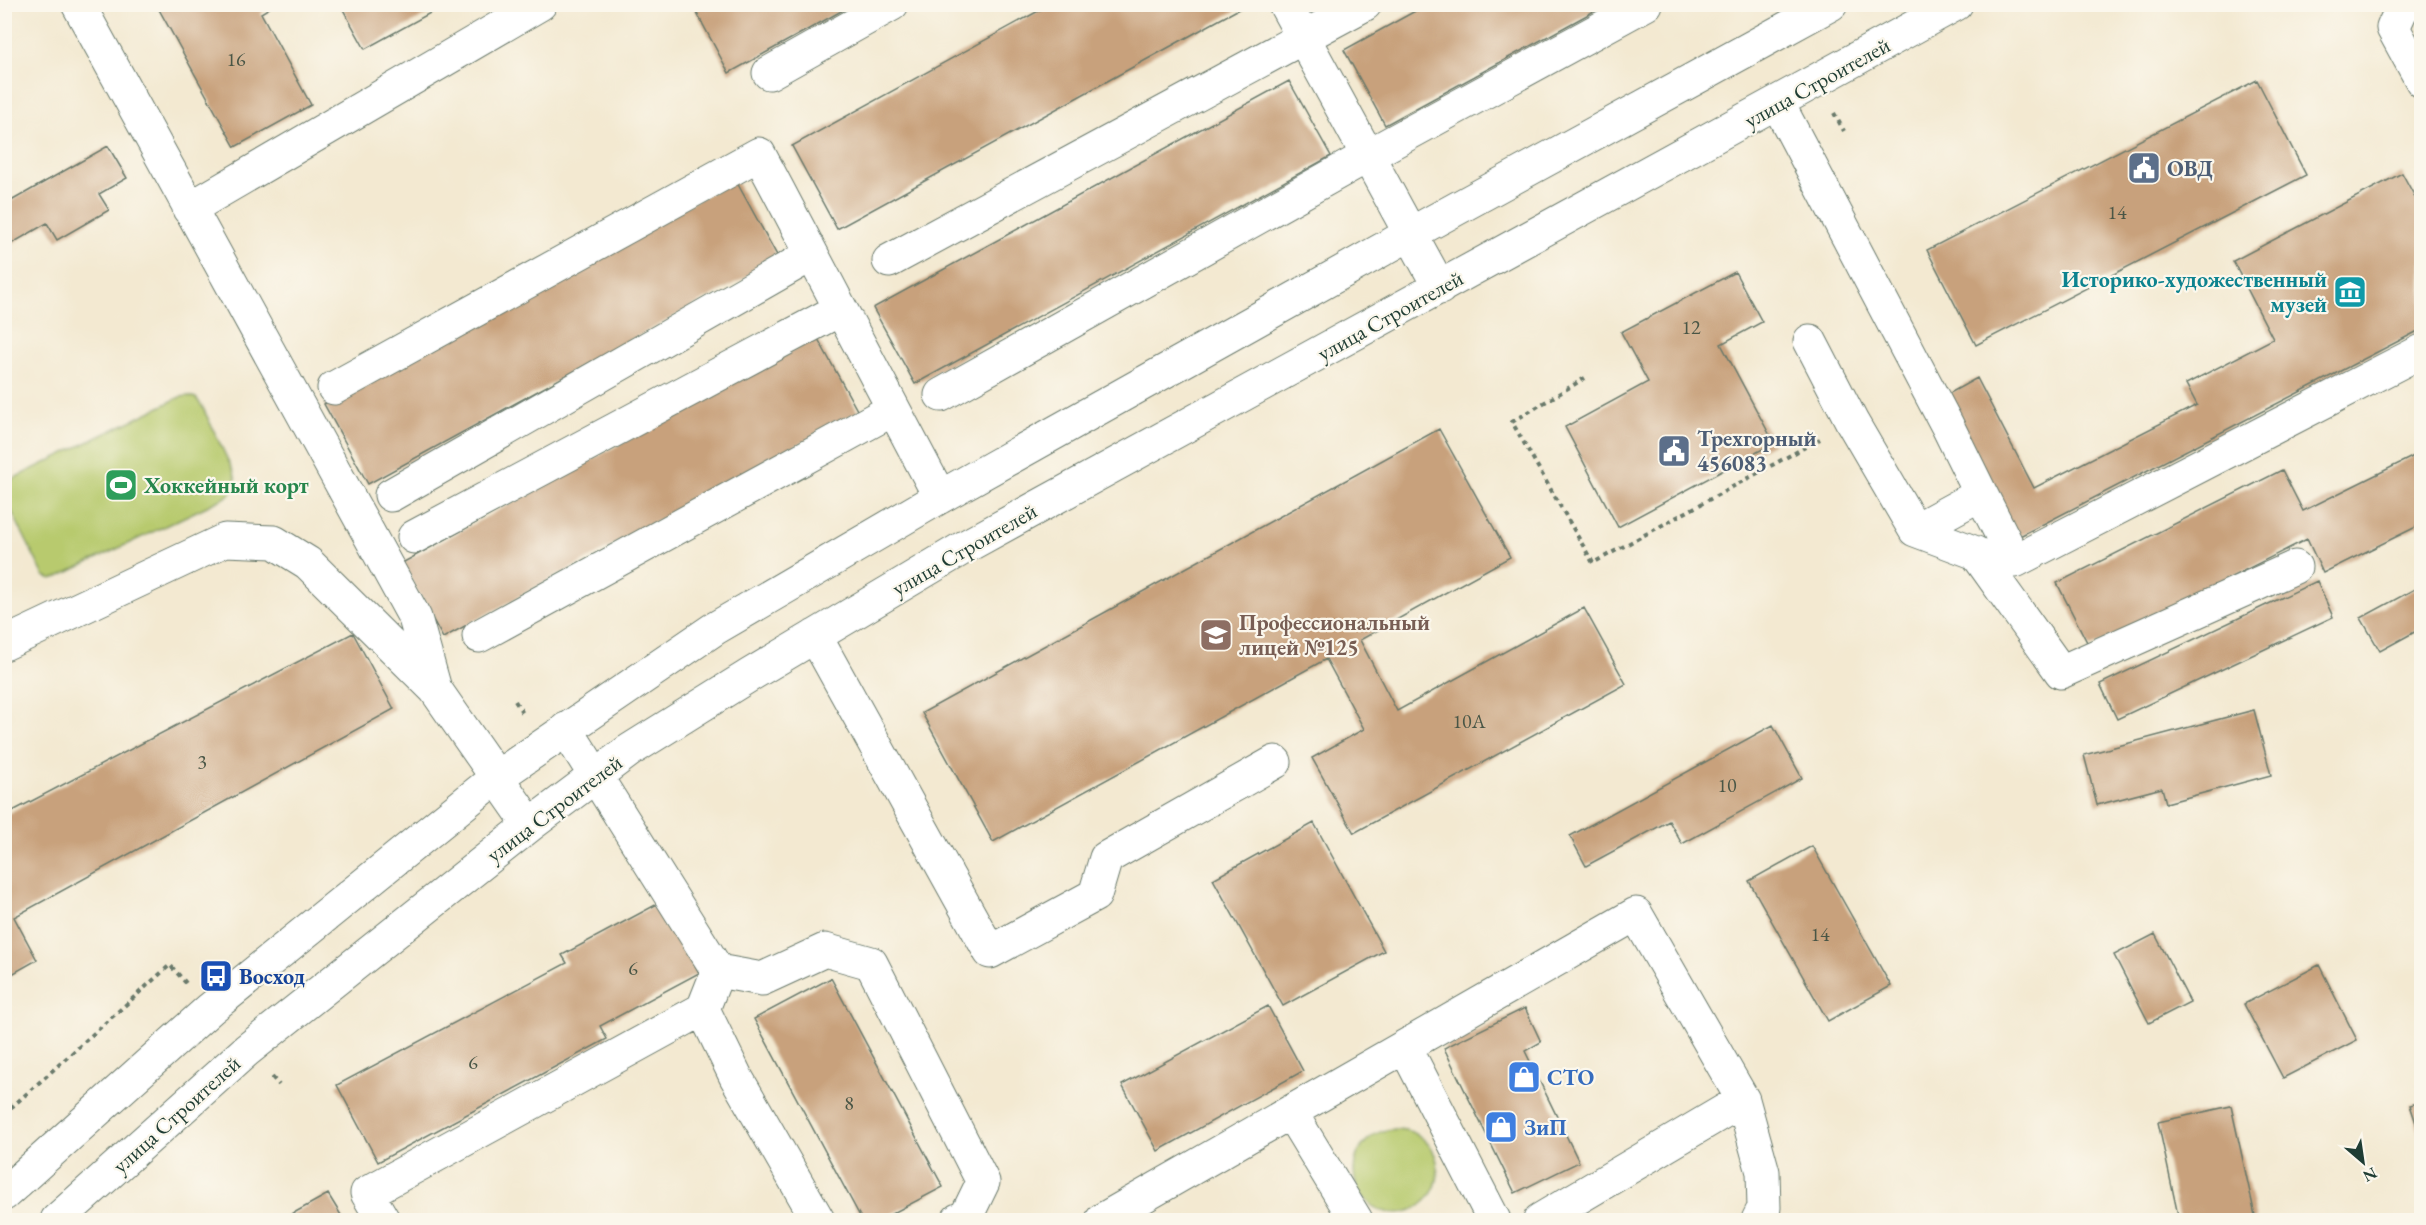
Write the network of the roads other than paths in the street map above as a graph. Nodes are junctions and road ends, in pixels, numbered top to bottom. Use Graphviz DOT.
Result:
graph roads {
  1 [pos="78,4"];
  2 [pos="540,4"];
  3 [pos="892,4"];
  4 [pos="1285,4"];
  5 [pos="1365,4"];
  6 [pos="1646,4"];
  7 [pos="1831,4"];
  8 [pos="1956,4"];
  9 [pos="2409,4"];
  10 [pos="1304,39"];
  11 [pos="769,73"];
  12 [pos="2421,81"];
  13 [pos="1778,104"];
  14 [pos="1369,155"];
  15 [pos="189,209"];
  16 [pos="1412,234"];
  17 [pos="811,255"];
  18 [pos="889,261"];
  19 [pos="1440,288"];
  20 [pos="839,310"];
  21 [pos="1810,341"];
  22 [pos="2421,351"];
  23 [pos="334,388"];
  24 [pos="941,395"];
  25 [pos="892,410"];
  26 [pos="1981,494"];
  27 [pos="391,495"];
  28 [pos="940,497"];
  29 [pos="1915,530"];
  30 [pos="414,537"];
  31 [pos="2295,567"];
  32 [pos="479,636"];
  33 [pos="815,636"];
  34 [pos="4,644"];
  35 [pos="435,689"];
  36 [pos="566,729"];
  37 [pos="1275,762"];
  38 [pos="596,776"];
  39 [pos="497,777"];
  40 [pos="530,825"];
  41 [pos="718,971"];
  42 [pos="703,1009"];
  43 [pos="1405,1047"];
  44 [pos="1743,1100"];
  45 [pos="1290,1113"];
  46 [pos="4,1194"];
  47 [pos="57,1221"];
  48 [pos="382,1221"];
  49 [pos="818,1221"];
  50 [pos="958,1221"];
  51 [pos="1102,1221"];
  52 [pos="1356,1221"];
  53 [pos="1494,1221"];
  54 [pos="1540,1221"];
  55 [pos="1758,1221"];
  1 -- 15 [label="street"];
  2 -- 15 [label="street"];
  3 -- 11 [label="street"];
  4 -- 10 [label="street"];
  5 -- 10 [label="street"];
  6 -- 14 [label="street"];
  7 -- 16 [label="street"];
  8 -- 13 [label="street, улица Строителей"];
  9 -- 12 [label="street"];
  10 -- 14 [label="street"];
  10 -- 18 [label="street"];
  13 -- 19 [label="street, улица Строителей"];
  13 -- 26 [label="street"];
  14 -- 16 [label="street"];
  14 -- 24 [label="street"];
  15 -- 35 [label="street"];
  16 -- 19 [label="street"];
  16 -- 28 [label="street"];
  17 -- 20 [label="street"];
  17 -- 23 [label="street"];
  17 -- 27 [label="street"];
  19 -- 33 [label="street, улица Строителей"];
  20 -- 25 [label="street"];
  20 -- 30 [label="street"];
  21 -- 29 [label="street"];
  22 -- 26 [label="street"];
  25 -- 28 [label="street"];
  25 -- 32 [label="street"];
  26 -- 29 [label="street"];
  28 -- 36 [label="street"];
  29 -- 31 [label="street"];
  33 -- 37 [label="street"];
  33 -- 38 [label="street, улица Строителей"];
  34 -- 35 [label="street"];
  35 -- 39 [label="street"];
  36 -- 38 [label="street"];
  36 -- 39 [label="street"];
  38 -- 40 [label="street, улица Строителей"];
  38 -- 41 [label="street"];
  39 -- 40 [label="street"];
  39 -- 46 [label="street"];
  40 -- 47 [label="street, улица Строителей"];
  41 -- 42 [label="street"];
  41 -- 50 [label="street"];
  42 -- 48 [label="street"];
  42 -- 49 [label="street"];
  43 -- 44 [label="street"];
  43 -- 45 [label="street"];
  43 -- 53 [label="street"];
  44 -- 54 [label="street"];
  44 -- 55 [label="street"];
  45 -- 51 [label="street"];
  45 -- 52 [label="street"];
}
